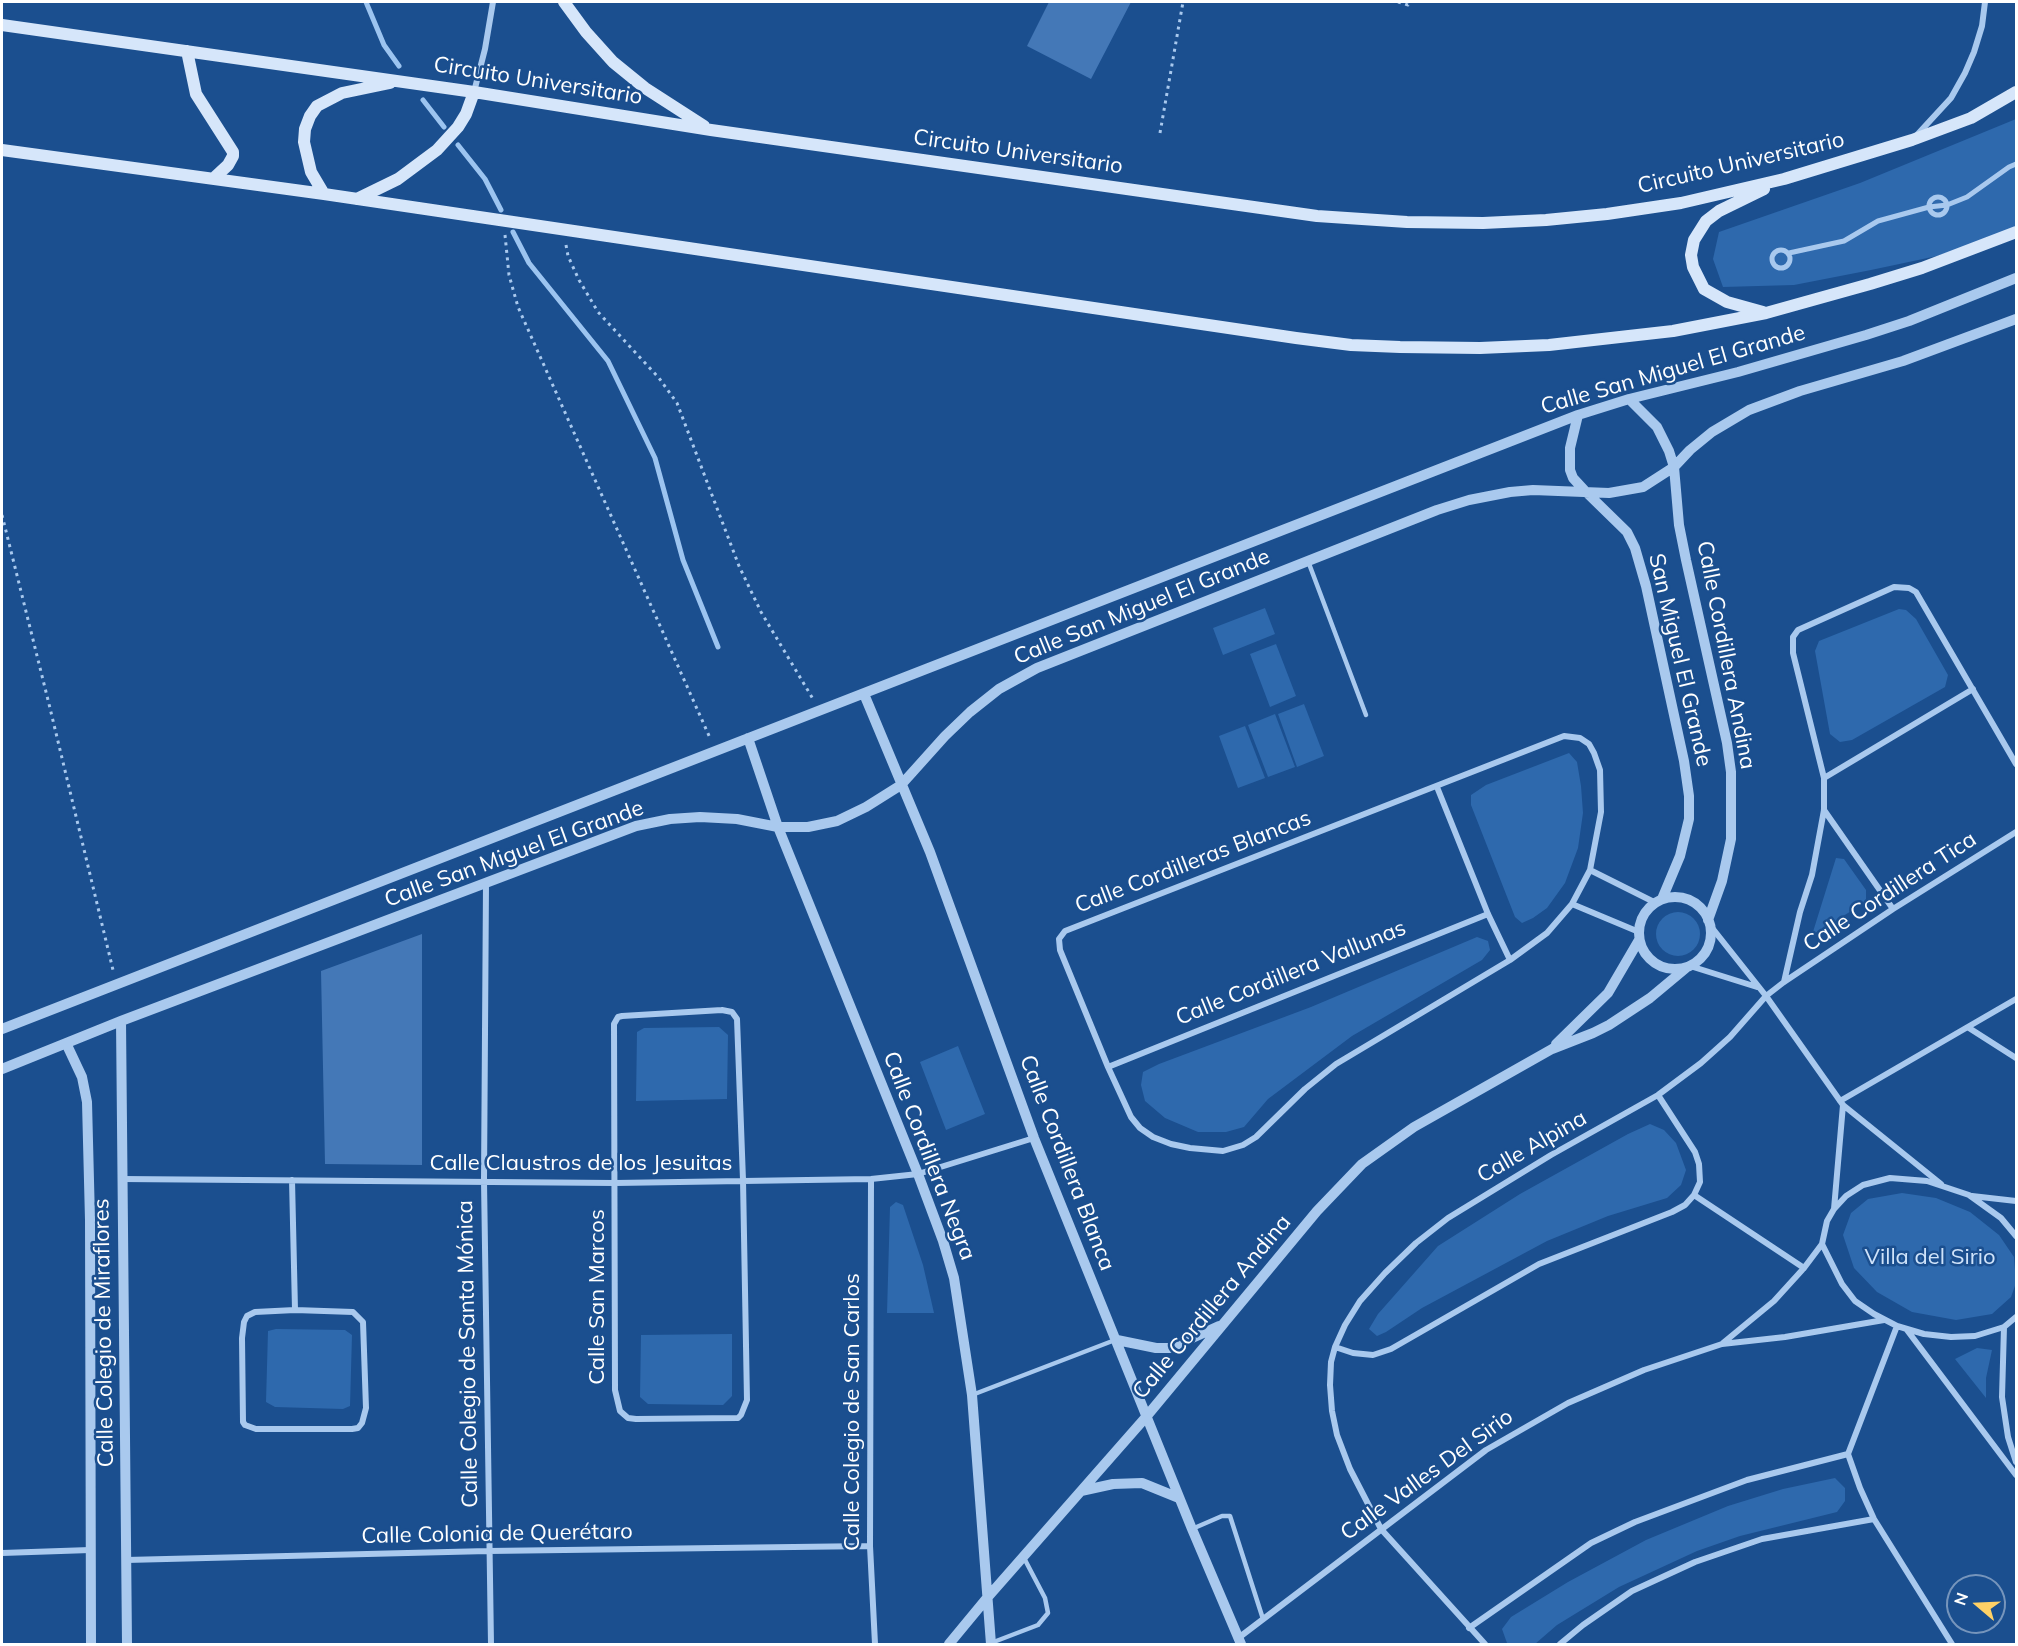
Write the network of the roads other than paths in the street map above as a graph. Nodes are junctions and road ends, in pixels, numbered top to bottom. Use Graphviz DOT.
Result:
graph roads {
  1 [pos="493,2"];
  2 [pos="564,2"];
  3 [pos="1985,2"];
  4 [pos="2,25"];
  5 [pos="187,51"];
  6 [pos="400,81"];
  7 [pos="474,92"];
  8 [pos="2016,92"];
  9 [pos="711,130"];
  10 [pos="1912,140"];
  11 [pos="2,150"];
  12 [pos="2016,164"];
  13 [pos="214,178"];
  14 [pos="1784,179"];
  15 [pos="324,194"];
  16 [pos="357,199"];
  17 [pos="2016,232"];
  18 [pos="1789,253"];
  19 [pos="2016,278"];
  20 [pos="1766,313"];
  21 [pos="2016,319"];
  22 [pos="1629,399"];
  23 [pos="1578,415"];
  24 [pos="1674,467"];
  25 [pos="1585,491"];
  26 [pos="1308,561"];
  27 [pos="1973,689"];
  28 [pos="864,694"];
  29 [pos="1366,715"];
  30 [pos="748,738"];
  31 [pos="2016,764"];
  32 [pos="1824,778"];
  33 [pos="901,785"];
  34 [pos="1437,787"];
  35 [pos="1824,810"];
  36 [pos="778,827"];
  37 [pos="2016,831"];
  38 [pos="1590,870"];
  39 [pos="486,884"];
  40 [pos="1659,901"];
  41 [pos="1572,904"];
  42 [pos="1893,909"];
  43 [pos="1488,914"];
  44 [pos="1709,922"];
  45 [pos="1639,936"];
  46 [pos="1510,960"];
  47 [pos="1688,967"];
  48 [pos="1784,982"];
  49 [pos="1757,987"];
  50 [pos="1766,996"];
  51 [pos="2016,999"];
  52 [pos="121,1021"];
  53 [pos="1969,1028"];
  54 [pos="2,1029"];
  55 [pos="66,1043"];
  56 [pos="1552,1049"];
  57 [pos="2016,1058"];
  58 [pos="1108,1066"];
  59 [pos="2,1069"];
  60 [pos="1658,1095"];
  61 [pos="1842,1103"];
  62 [pos="1034,1138"];
  63 [pos="918,1174"];
  64 [pos="122,1179"];
  65 [pos="870,1179"];
  66 [pos="292,1180"];
  67 [pos="743,1180"];
  68 [pos="484,1181"];
  69 [pos="615,1183"];
  70 [pos="1944,1186"];
  71 [pos="1694,1196"];
  72 [pos="1969,1196"];
  73 [pos="2016,1201"];
  74 [pos="1834,1209"];
  75 [pos="2016,1236"];
  76 [pos="1822,1244"];
  77 [pos="1804,1268"];
  78 [pos="295,1310"];
  79 [pos="2016,1317"];
  80 [pos="1884,1320"];
  81 [pos="1222,1325"];
  82 [pos="1897,1326"];
  83 [pos="2010,1326"];
  84 [pos="1906,1329"];
  85 [pos="1117,1340"];
  86 [pos="1722,1344"];
  87 [pos="1335,1347"];
  88 [pos="972,1395"];
  89 [pos="1146,1417"];
  90 [pos="1848,1454"];
  91 [pos="2016,1462"];
  92 [pos="2016,1475"];
  93 [pos="1081,1491"];
  94 [pos="1179,1498"];
  95 [pos="1874,1519"];
  96 [pos="1191,1528"];
  97 [pos="1381,1529"];
  98 [pos="870,1545"];
  99 [pos="90,1550"];
  100 [pos="489,1551"];
  101 [pos="2,1553"];
  102 [pos="1024,1556"];
  103 [pos="126,1560"];
  104 [pos="987,1598"];
  105 [pos="1263,1619"];
  106 [pos="1469,1628"];
  107 [pos="1239,1642"];
  108 [pos="91,1644"];
  109 [pos="127,1644"];
  110 [pos="490,1644"];
  111 [pos="875,1644"];
  112 [pos="949,1644"];
  113 [pos="991,1644"];
  114 [pos="1485,1644"];
  115 [pos="1560,1644"];
  116 [pos="1950,1644"];
  1 -- 7 [label="street"];
  2 -- 9 [label="main road"];
  3 -- 10 [label="street"];
  4 -- 5 [label="main road, Circuito Universitario"];
  5 -- 6 [label="main road, Circuito Universitario"];
  5 -- 13 [label="main road"];
  6 -- 7 [label="main road, Circuito Universitario"];
  6 -- 15 [label="main road"];
  7 -- 9 [label="main road, Circuito Universitario"];
  7 -- 16 [label="main road"];
  8 -- 10 [label="main road, Circuito Universitario"];
  9 -- 14 [label="main road, Circuito Universitario"];
  10 -- 14 [label="main road, Circuito Universitario"];
  11 -- 13 [label="main road"];
  12 -- 18 [label="street"];
  13 -- 15 [label="main road"];
  14 -- 20 [label="main road"];
  15 -- 16 [label="main road"];
  16 -- 20 [label="main road"];
  17 -- 20 [label="main road"];
  19 -- 22 [label="street, Calle San Miguel El Grande"];
  21 -- 24 [label="street, Calle San Miguel El Grande"];
  22 -- 23 [label="street, Calle San Miguel El Grande"];
  22 -- 24 [label="street"];
  23 -- 25 [label="street, San Miguel El Grande"];
  23 -- 28 [label="street, Calle San Miguel El Grande"];
  24 -- 25 [label="street, Calle San Miguel El Grande"];
  24 -- 44 [label="street, Calle Cordillera Andina"];
  25 -- 26 [label="street, Calle San Miguel El Grande"];
  25 -- 40 [label="street, San Miguel El Grande"];
  26 -- 29 [label="lane"];
  26 -- 33 [label="street, Calle San Miguel El Grande"];
  27 -- 31 [label="street, Calle Cordillera Tica"];
  27 -- 32 [label="street"];
  27 -- 32 [label="street, Calle Cordillera Tica"];
  28 -- 30 [label="street, Calle San Miguel El Grande"];
  28 -- 33 [label="street, Calle Cordillera Blanca"];
  30 -- 36 [label="street, Calle Cordillera Negra"];
  30 -- 54 [label="street, Calle San Miguel El Grande"];
  32 -- 35 [label="street, Calle Cordillera Tica"];
  33 -- 36 [label="street, Calle San Miguel El Grande"];
  33 -- 62 [label="street, Calle Cordillera Blanca"];
  34 -- 38 [label="street, Calle Cordilleras Blancas"];
  34 -- 43 [label="street"];
  34 -- 58 [label="street, Calle Cordilleras Blancas"];
  35 -- 42 [label="street"];
  35 -- 48 [label="street, Calle Cordillera Tica"];
  36 -- 39 [label="street, Calle San Miguel El Grande"];
  36 -- 63 [label="street, Calle Cordillera Negra"];
  37 -- 42 [label="street, Calle Cordillera Tica"];
  38 -- 40 [label="street"];
  38 -- 41 [label="street, Calle Cordilleras Blancas"];
  39 -- 52 [label="street, Calle San Miguel El Grande"];
  39 -- 68 [label="street, Calle Colegio de Santa Mónica"];
  40 -- 44 [label="street"];
  40 -- 45 [label="street"];
  41 -- 45 [label="street"];
  41 -- 46 [label="street, Calle Cordilleras Blancas"];
  42 -- 48 [label="street, Calle Cordillera Tica"];
  43 -- 46 [label="street"];
  43 -- 58 [label="street, Calle Cordillera Vallunas"];
  44 -- 47 [label="street"];
  44 -- 49 [label="street"];
  45 -- 47 [label="street"];
  45 -- 56 [label="street, Calle Cordillera Andina"];
  46 -- 58 [label="street, Calle Cordilleras Blancas"];
  47 -- 49 [label="street"];
  47 -- 56 [label="street, Calle Cordillera Andina"];
  48 -- 50 [label="street, Calle Cordillera Tica"];
  49 -- 50 [label="street"];
  50 -- 60 [label="street, Calle Alpina"];
  50 -- 61 [label="street"];
  51 -- 53 [label="street"];
  52 -- 55 [label="street, Calle San Miguel El Grande"];
  52 -- 64 [label="street, Calle Colegio de Miraflores"];
  53 -- 57 [label="street"];
  53 -- 61 [label="street"];
  55 -- 59 [label="street, Calle San Miguel El Grande"];
  55 -- 99 [label="street, Calle Colegio de Miraflores"];
  56 -- 81 [label="street, Calle Cordillera Andina"];
  60 -- 71 [label="street"];
  60 -- 87 [label="street, Calle Alpina"];
  61 -- 70 [label="street"];
  61 -- 74 [label="street"];
  62 -- 63 [label="street, Calle Claustros de los Jesuitas"];
  62 -- 85 [label="street, Calle Cordillera Blanca"];
  63 -- 65 [label="street, Calle Claustros de los Jesuitas"];
  63 -- 88 [label="street, Calle Cordillera Negra"];
  64 -- 66 [label="street, Calle Claustros de los Jesuitas"];
  64 -- 103 [label="street, Calle Colegio de Miraflores"];
  65 -- 67 [label="street, Calle Claustros de los Jesuitas"];
  65 -- 98 [label="street, Calle Colegio de San Carlos"];
  66 -- 68 [label="street, Calle Claustros de los Jesuitas"];
  66 -- 78 [label="street"];
  67 -- 69 [label="street, Calle Claustros de los Jesuitas"];
  67 -- 69 [label="street, Calle San Marcos"];
  67 -- 69 [label="street, Calle San Marcos"];
  68 -- 69 [label="street, Calle Claustros de los Jesuitas"];
  68 -- 100 [label="street, Calle Colegio de Santa Mónica"];
  70 -- 72 [label="street"];
  70 -- 74 [label="street"];
  71 -- 77 [label="street"];
  71 -- 87 [label="street"];
  72 -- 73 [label="street"];
  72 -- 75 [label="street"];
  74 -- 76 [label="street"];
  76 -- 77 [label="street, Calle Valles Del Sirio"];
  76 -- 80 [label="street"];
  77 -- 86 [label="street, Calle Valles Del Sirio"];
  78 -- 78 [label="street"];
  79 -- 83 [label="street"];
  80 -- 82 [label="street"];
  80 -- 86 [label="street, Calle Valles Del Sirio"];
  81 -- 85 [label="street"];
  81 -- 89 [label="street, Calle Cordillera Andina"];
  82 -- 84 [label="street"];
  82 -- 90 [label="street"];
  83 -- 84 [label="street"];
  83 -- 91 [label="street"];
  84 -- 92 [label="street"];
  85 -- 88 [label="lane"];
  85 -- 89 [label="street, Calle Cordillera Blanca"];
  86 -- 97 [label="street, Calle Valles Del Sirio"];
  87 -- 97 [label="street, Calle Alpina"];
  88 -- 104 [label="street, Calle Cordillera Negra"];
  89 -- 93 [label="street, Calle Cordillera Andina"];
  89 -- 94 [label="street, Calle Cordillera Blanca"];
  90 -- 95 [label="street"];
  90 -- 106 [label="street"];
  93 -- 94 [label="street"];
  93 -- 102 [label="street, Calle Cordillera Andina"];
  94 -- 96 [label="street, Calle Cordillera Blanca"];
  95 -- 115 [label="street"];
  95 -- 116 [label="street"];
  96 -- 105 [label="lane"];
  96 -- 107 [label="street, Calle Cordillera Blanca"];
  97 -- 105 [label="street, Calle Valles Del Sirio"];
  97 -- 106 [label="street, Calle Alpina"];
  98 -- 100 [label="street, Calle Colonia de Querétaro"];
  98 -- 111 [label="street, Calle Colegio de San Carlos"];
  99 -- 101 [label="street"];
  99 -- 108 [label="street, Calle Colegio de Miraflores"];
  100 -- 103 [label="street, Calle Colonia de Querétaro"];
  100 -- 110 [label="street, Calle Colegio de Santa Mónica"];
  102 -- 104 [label="street, Calle Cordillera Andina"];
  102 -- 113 [label="lane"];
  103 -- 109 [label="street, Calle Colegio de Miraflores"];
  104 -- 112 [label="street, Calle Cordillera Andina"];
  104 -- 113 [label="street, Calle Cordillera Negra"];
  105 -- 107 [label="street, Calle Valles Del Sirio"];
  106 -- 114 [label="street, Calle Alpina"];
}
